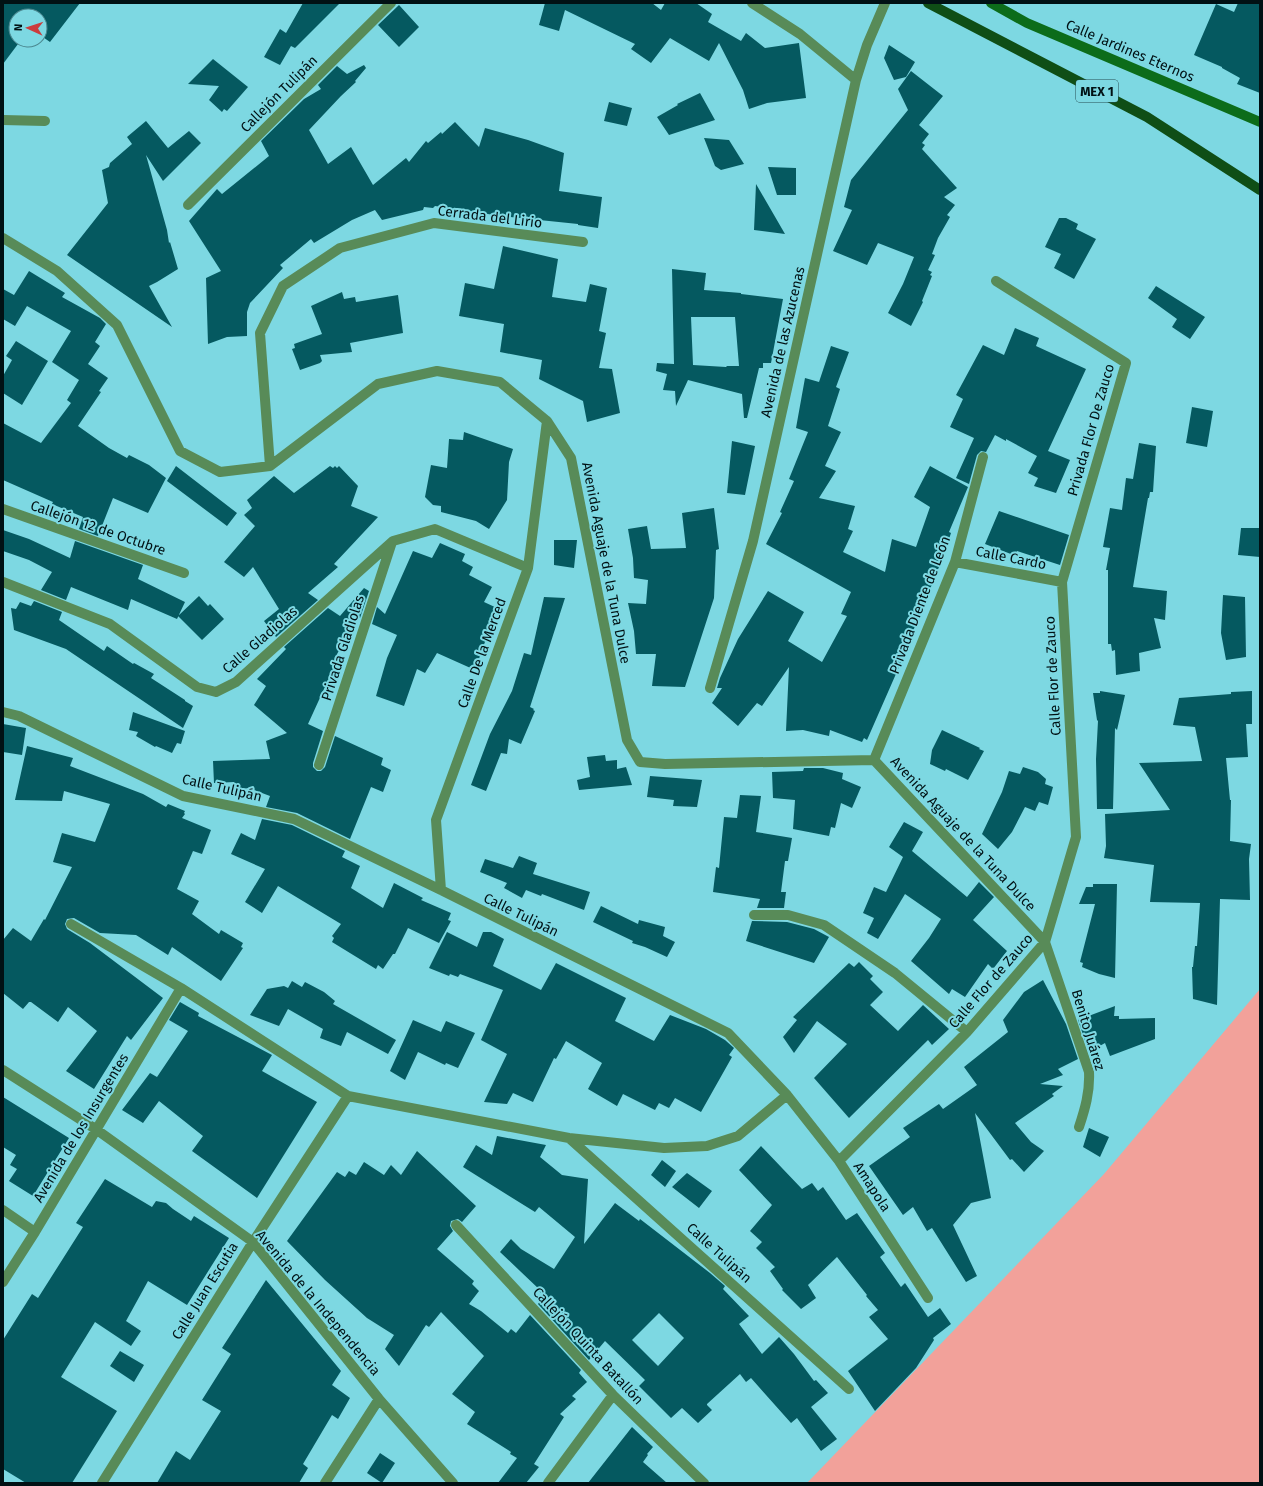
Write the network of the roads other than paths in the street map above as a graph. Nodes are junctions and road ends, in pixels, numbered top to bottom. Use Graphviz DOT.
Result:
graph roads {
  1 [pos="391,3"];
  2 [pos="752,3"];
  3 [pos="885,3"];
  4 [pos="928,3"];
  5 [pos="991,3"];
  6 [pos="856,80"];
  7 [pos="3,120"];
  8 [pos="45,121"];
  9 [pos="1260,122"];
  10 [pos="1260,190"];
  11 [pos="188,205"];
  12 [pos="3,238"];
  13 [pos="583,242"];
  14 [pos="996,281"];
  15 [pos="547,421"];
  16 [pos="983,457"];
  17 [pos="270,466"];
  18 [pos="3,509"];
  19 [pos="393,541"];
  20 [pos="955,562"];
  21 [pos="528,568"];
  22 [pos="184,573"];
  23 [pos="3,582"];
  24 [pos="1062,582"];
  25 [pos="710,688"];
  26 [pos="3,712"];
  27 [pos="874,760"];
  28 [pos="319,764"];
  29 [pos="441,890"];
  30 [pos="754,915"];
  31 [pos="71,924"];
  32 [pos="1045,942"];
  33 [pos="181,988"];
  34 [pos="967,1032"];
  35 [pos="3,1070"];
  36 [pos="787,1095"];
  37 [pos="348,1096"];
  38 [pos="1079,1128"];
  39 [pos="97,1130"];
  40 [pos="569,1138"];
  41 [pos="839,1161"];
  42 [pos="3,1210"];
  43 [pos="456,1225"];
  44 [pos="35,1232"];
  45 [pos="253,1242"];
  46 [pos="3,1282"];
  47 [pos="928,1298"];
  48 [pos="849,1389"];
  49 [pos="613,1396"];
  50 [pos="379,1399"];
  51 [pos="102,1483"];
  52 [pos="325,1483"];
  53 [pos="453,1483"];
  54 [pos="548,1483"];
  55 [pos="704,1483"];
  1 -- 11 [label="street, Callejón Tulipán"];
  2 -- 6 [label="street"];
  3 -- 6 [label="street, Avenida de las Azucenas"];
  4 -- 10 [label="main road, MEX 1"];
  5 -- 9 [label="street, Calle Jardines Eternos"];
  6 -- 25 [label="street, Avenida de las Azucenas"];
  7 -- 8 [label="street"];
  12 -- 17 [label="street"];
  13 -- 17 [label="street, Cerrada del Lirio"];
  14 -- 24 [label="street, Privada Flor De Zauco"];
  15 -- 17 [label="street, Avenida Aguaje de la Tuna Dulce"];
  15 -- 21 [label="street, Calle De la Merced"];
  15 -- 27 [label="street, Avenida Aguaje de la Tuna Dulce"];
  16 -- 20 [label="street, Privada Diente de León"];
  18 -- 22 [label="street, Callejón 12 de Octubre"];
  19 -- 21 [label="street, Calle Gladiolas"];
  19 -- 23 [label="street, Calle Gladiolas"];
  19 -- 28 [label="street, Privada Gladiolas"];
  20 -- 24 [label="street, Calle Cardo"];
  20 -- 27 [label="street, Privada Diente de León"];
  21 -- 29 [label="street, Calle De la Merced"];
  24 -- 32 [label="street, Calle Flor de Zauco"];
  26 -- 29 [label="street, Calle Tulipán"];
  27 -- 32 [label="street, Avenida Aguaje de la Tuna Dulce"];
  29 -- 36 [label="street, Calle Tulipán"];
  30 -- 34 [label="street"];
  31 -- 33 [label="street"];
  32 -- 34 [label="street, Calle Flor de Zauco"];
  32 -- 38 [label="street, Benito Juárez"];
  33 -- 37 [label="street"];
  33 -- 39 [label="street, Avenida de los Insurgentes"];
  34 -- 41 [label="street, Calle Flor de Zauco"];
  35 -- 39 [label="street, Avenida de la Independencia"];
  36 -- 40 [label="street"];
  36 -- 41 [label="street, Amapola"];
  37 -- 40 [label="street"];
  37 -- 45 [label="street, Calle Juan Escutia"];
  39 -- 44 [label="street, Avenida de los Insurgentes"];
  39 -- 45 [label="street, Avenida de la Independencia"];
  40 -- 48 [label="street, Calle Tulipán"];
  41 -- 47 [label="street, Amapola"];
  42 -- 44 [label="street"];
  43 -- 49 [label="street, Callejón Quinta Batallón"];
  44 -- 46 [label="street, Avenida de los Insurgentes"];
  45 -- 50 [label="street, Avenida de la Independencia"];
  45 -- 51 [label="street, Calle Juan Escutia"];
  49 -- 54 [label="street"];
  49 -- 55 [label="street, Callejón Quinta Batallón"];
  50 -- 52 [label="street"];
  50 -- 53 [label="street, Avenida de la Independencia"];
}
